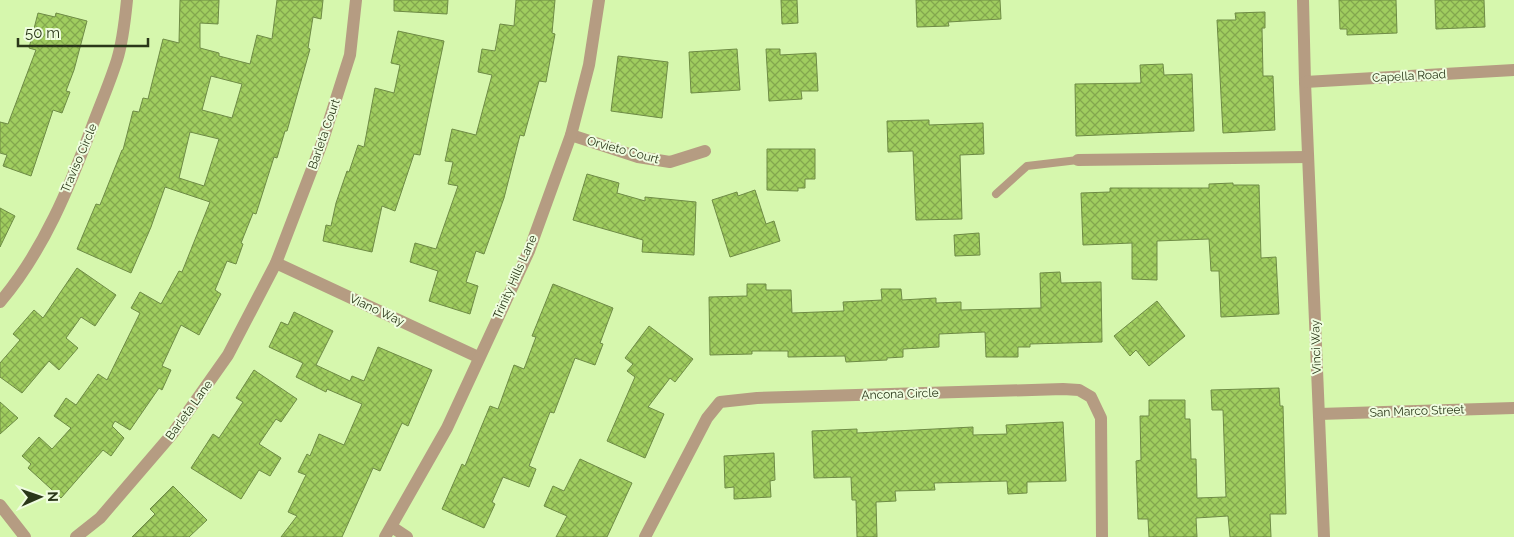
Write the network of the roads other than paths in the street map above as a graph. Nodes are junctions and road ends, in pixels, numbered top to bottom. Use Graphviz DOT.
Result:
graph roads {
  1 [pos="127,0"];
  2 [pos="356,0"];
  3 [pos="599,0"];
  4 [pos="1303,0"];
  5 [pos="1514,70"];
  6 [pos="1305,82"];
  7 [pos="571,135"];
  8 [pos="705,150"];
  9 [pos="1308,157"];
  10 [pos="1078,160"];
  11 [pos="996,194"];
  12 [pos="276,263"];
  13 [pos="0,302"];
  14 [pos="478,358"];
  15 [pos="1514,408"];
  16 [pos="1319,414"];
  17 [pos="0,505"];
  18 [pos="388,532"];
  19 [pos="25,537"];
  20 [pos="76,537"];
  21 [pos="407,537"];
  22 [pos="645,537"];
  23 [pos="1102,537"];
  24 [pos="1324,537"];
  1 -- 13 [label="street, Traviso Circle"];
  2 -- 12 [label="street, Barleta Court"];
  3 -- 7 [label="street, Trinity Hills Lane"];
  4 -- 6 [label="street, Vinci Way"];
  5 -- 6 [label="street, Capella Road"];
  6 -- 9 [label="street, Vinci Way"];
  7 -- 8 [label="street, Orvieto Court"];
  7 -- 14 [label="street, Trinity Hills Lane"];
  9 -- 10 [label="street"];
  9 -- 16 [label="street, Vinci Way"];
  10 -- 11 [label="lane"];
  12 -- 14 [label="street, Viano Way"];
  12 -- 20 [label="street, Barleta Lane"];
  14 -- 18 [label="street, Trinity Hills Lane"];
  15 -- 16 [label="street, San Marco Street"];
  16 -- 24 [label="street, Vinci Way"];
  17 -- 19 [label="street"];
  18 -- 21 [label="street"];
  22 -- 23 [label="street, Ancona Circle"];
}
